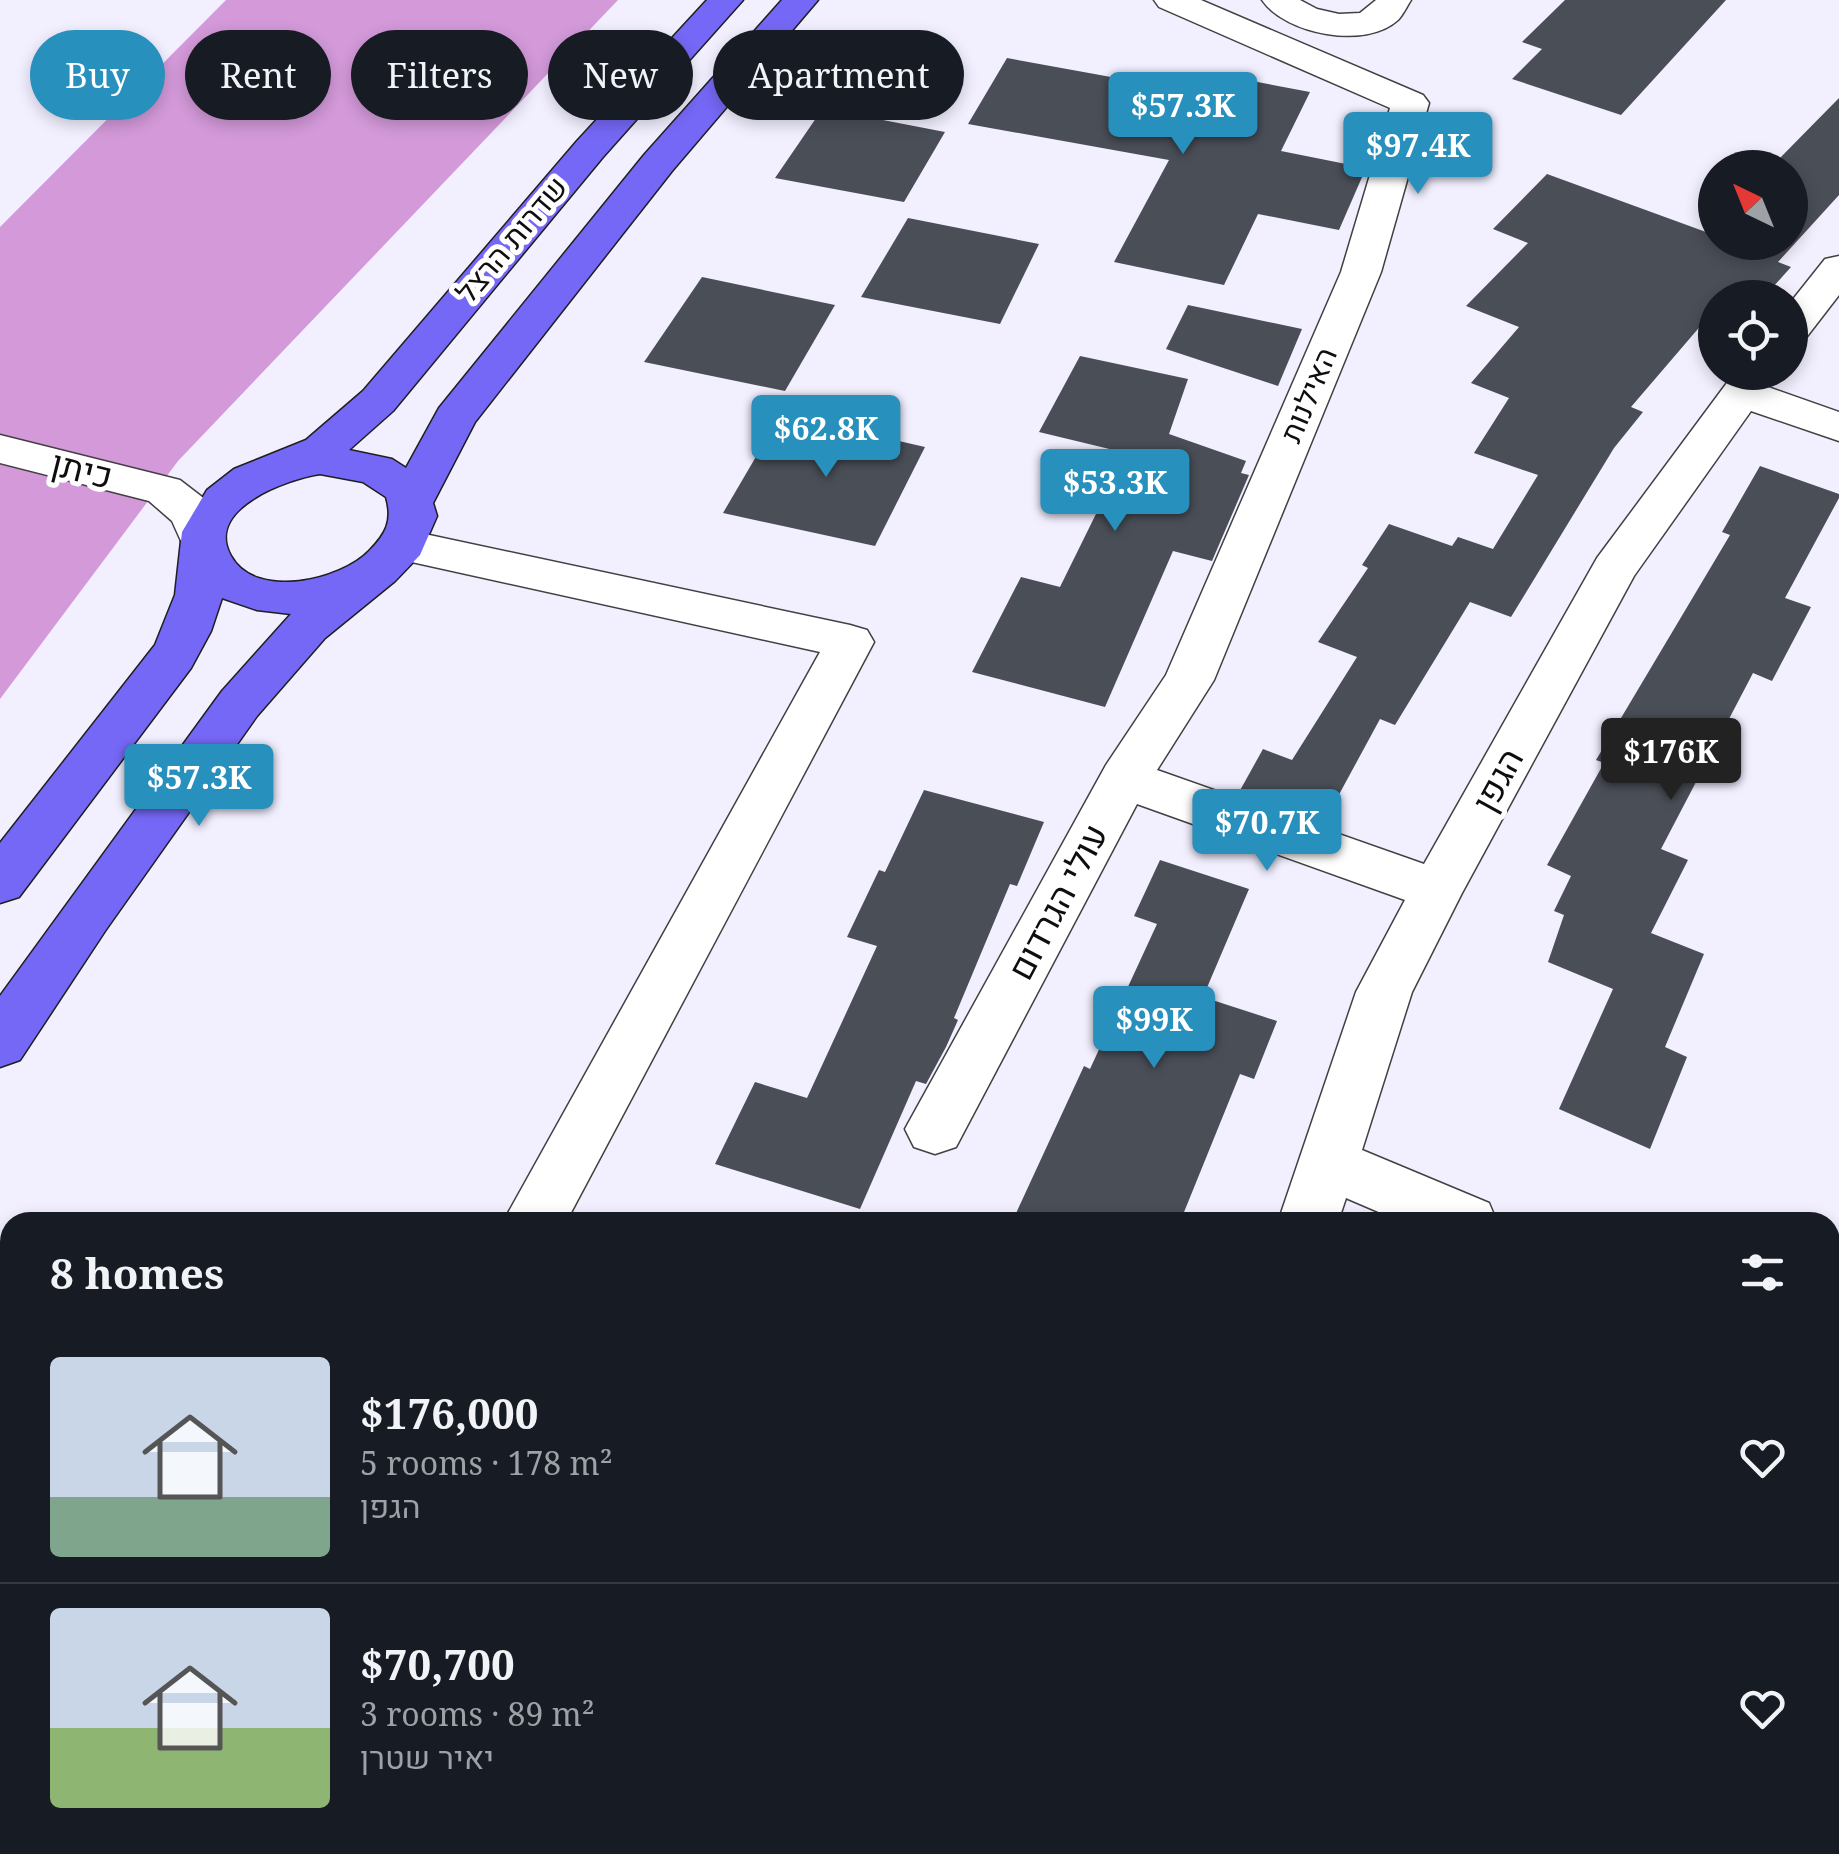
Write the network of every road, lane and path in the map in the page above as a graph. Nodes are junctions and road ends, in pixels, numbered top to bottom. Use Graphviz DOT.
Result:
graph roads {
  1 [pos="726,0"];
  2 [pos="800,0"];
  3 [pos="1171,0"];
  4 [pos="1279,0"];
  5 [pos="1394,0"];
  6 [pos="1839,268"];
  7 [pos="1808,307"];
  8 [pos="1743,390"];
  9 [pos="1765,390"];
  10 [pos="1839,427"];
  11 [pos="0,448"];
  12 [pos="279,468"];
  13 [pos="164,490"];
  14 [pos="409,522"];
  15 [pos="203,548"];
  16 [pos="364,580"];
  17 [pos="1189,680"];
  18 [pos="1124,779"];
  19 [pos="0,882"];
  20 [pos="1437,890"];
  21 [pos="0,1043"];
  22 [pos="935,1129"];
  23 [pos="1326,1162"];
  24 [pos="539,1212"];
  25 [pos="1311,1212"];
  26 [pos="1444,1212"];
  1 -- 12 [label="main road, שדרות הרצל"];
  2 -- 14 [label="main road, שדרות הרצל"];
  3 -- 17 [label="street, האילנות"];
  4 -- 5 [label="street"];
  6 -- 7 [label="street"];
  8 -- 20 [label="street, הגפן"];
  9 -- 10 [label="street"];
  11 -- 13 [label="street, כיתן"];
  12 -- 13 [label="street, כיתן"];
  12 -- 14 [label="main road"];
  12 -- 15 [label="main road"];
  13 -- 15 [label="street, כיתן"];
  14 -- 16 [label="main road"];
  14 -- 24 [label="street"];
  15 -- 16 [label="main road"];
  15 -- 19 [label="main road"];
  16 -- 21 [label="main road"];
  17 -- 18 [label="street, עולי הגרדום"];
  18 -- 20 [label="street"];
  18 -- 22 [label="street, עולי הגרדום"];
  20 -- 23 [label="street, הגפן"];
  23 -- 25 [label="street, הגפן"];
  23 -- 26 [label="street"];
}
